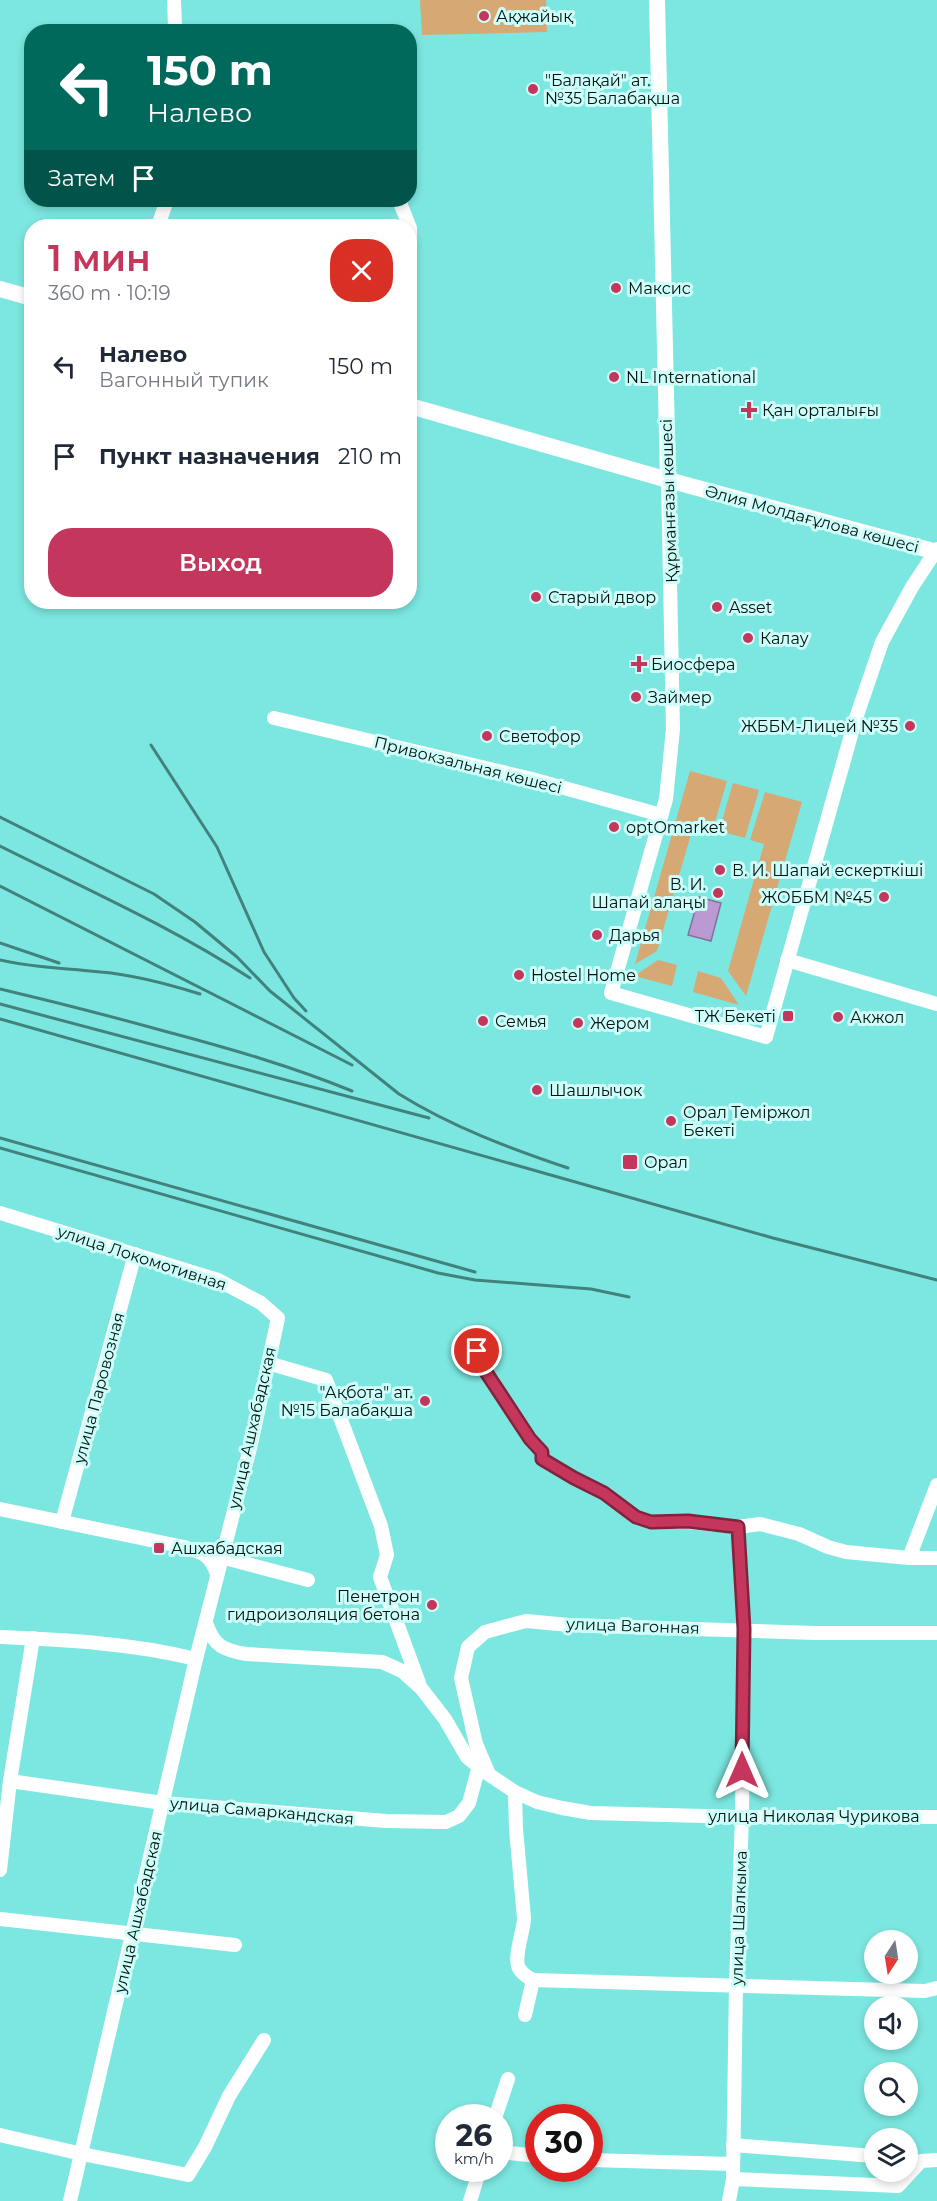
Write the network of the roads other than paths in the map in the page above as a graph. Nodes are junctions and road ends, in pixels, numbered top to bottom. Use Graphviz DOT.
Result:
graph roads {
  1 [pos="174,0"];
  2 [pos="657,0"];
  3 [pos="175,24"];
  4 [pos="0,289"];
  5 [pos="24,296"];
  6 [pos="417,408"];
  7 [pos="668,480"];
  8 [pos="936,551"];
  9 [pos="274,718"];
  10 [pos="661,815"];
  11 [pos="787,960"];
  12 [pos="937,1004"];
  13 [pos="0,1213"];
  14 [pos="135,1254"];
  15 [pos="278,1318"];
  16 [pos="476,1346"];
  17 [pos="268,1363"];
  18 [pos="937,1485"];
  19 [pos="0,1509"];
  20 [pos="63,1522"];
  21 [pos="738,1527"];
  22 [pos="221,1557"];
  23 [pos="909,1558"];
  24 [pos="937,1558"];
  25 [pos="216,1574"];
  26 [pos="308,1580"];
  27 [pos="206,1623"];
  28 [pos="744,1629"];
  29 [pos="937,1634"];
  30 [pos="0,1637"];
  31 [pos="33,1638"];
  32 [pos="196,1659"];
  33 [pos="421,1688"];
  34 [pos="484,1770"];
  35 [pos="10,1781"];
  36 [pos="516,1792"];
  37 [pos="163,1803"];
  38 [pos="742,1817"];
  39 [pos="937,1817"];
  40 [pos="0,1870"];
  41 [pos="0,1919"];
  42 [pos="133,1934"];
  43 [pos="234,1945"];
  44 [pos="533,1980"];
  45 [pos="736,1985"];
  46 [pos="937,1988"];
  47 [pos="525,2014"];
  48 [pos="264,2040"];
  49 [pos="508,2079"];
  50 [pos="500,2104"];
  51 [pos="0,2135"];
  52 [pos="733,2145"];
  53 [pos="82,2154"];
  54 [pos="864,2155"];
  55 [pos="918,2159"];
  56 [pos="603,2160"];
  57 [pos="933,2160"];
  58 [pos="733,2164"];
  59 [pos="733,2179"];
  60 [pos="476,2182"];
  61 [pos="70,2201"];
  62 [pos="470,2201"];
  63 [pos="729,2201"];
  1 -- 3 [label="street"];
  2 -- 7 [label="main road, Құрманғазы көшесі"];
  4 -- 5 [label="main road"];
  6 -- 7 [label="main road, Әлия Молдағұлова көшесі"];
  7 -- 8 [label="main road, Әлия Молдағұлова көшесі"];
  7 -- 10 [label="street, Құрманғазы көшесі"];
  8 -- 11 [label="street"];
  9 -- 10 [label="street, Привокзальная көшесі"];
  10 -- 11 [label="street, Құрманғазы көшесі"];
  11 -- 12 [label="street"];
  13 -- 14 [label="street, улица Локомотивная"];
  14 -- 15 [label="street, улица Локомотивная"];
  14 -- 20 [label="street, улица Паровозная"];
  15 -- 17 [label="street, улица Ашхабадская"];
  16 -- 21 [label="street"];
  17 -- 22 [label="street, улица Ашхабадская"];
  17 -- 33 [label="street"];
  18 -- 23 [label="street"];
  19 -- 20 [label="street"];
  20 -- 25 [label="street"];
  21 -- 23 [label="street"];
  21 -- 28 [label="street, улица Шалкыма"];
  22 -- 25 [label="street, улица Ашхабадская"];
  22 -- 26 [label="street"];
  23 -- 24 [label="street"];
  25 -- 27 [label="street, улица Ашхабадская"];
  27 -- 32 [label="street, улица Ашхабадская"];
  27 -- 33 [label="street"];
  28 -- 29 [label="street, улица Вагонная"];
  28 -- 34 [label="street, улица Вагонная"];
  28 -- 38 [label="street, улица Шалкыма"];
  30 -- 31 [label="street"];
  31 -- 32 [label="street"];
  31 -- 35 [label="street"];
  32 -- 37 [label="street, улица Ашхабадская"];
  33 -- 34 [label="street, улица Николая Чурикова"];
  34 -- 36 [label="street, улица Николая Чурикова"];
  34 -- 37 [label="street, улица Самаркандская"];
  35 -- 37 [label="street, улица Самаркандская"];
  35 -- 40 [label="street"];
  36 -- 38 [label="street, улица Николая Чурикова"];
  36 -- 44 [label="street"];
  37 -- 42 [label="street, улица Ашхабадская"];
  38 -- 39 [label="street, улица Николая Чурикова"];
  38 -- 45 [label="street, улица Шалкыма"];
  41 -- 42 [label="street"];
  42 -- 43 [label="street"];
  42 -- 53 [label="street, улица Ашхабадская"];
  44 -- 45 [label="street"];
  44 -- 47 [label="street"];
  45 -- 46 [label="street"];
  45 -- 52 [label="street, улица Шалкыма"];
  48 -- 53 [label="street"];
  49 -- 50 [label="street"];
  51 -- 53 [label="street"];
  52 -- 54 [label="street"];
  52 -- 58 [label="street, улица Шалкыма"];
  53 -- 61 [label="street, улица Ашхабадская"];
  55 -- 57 [label="street"];
  56 -- 58 [label="street"];
  57 -- 59 [label="street"];
  58 -- 59 [label="street, улица Шалкыма"];
  59 -- 63 [label="street, улица Шалкыма"];
  60 -- 62 [label="street"];
}
